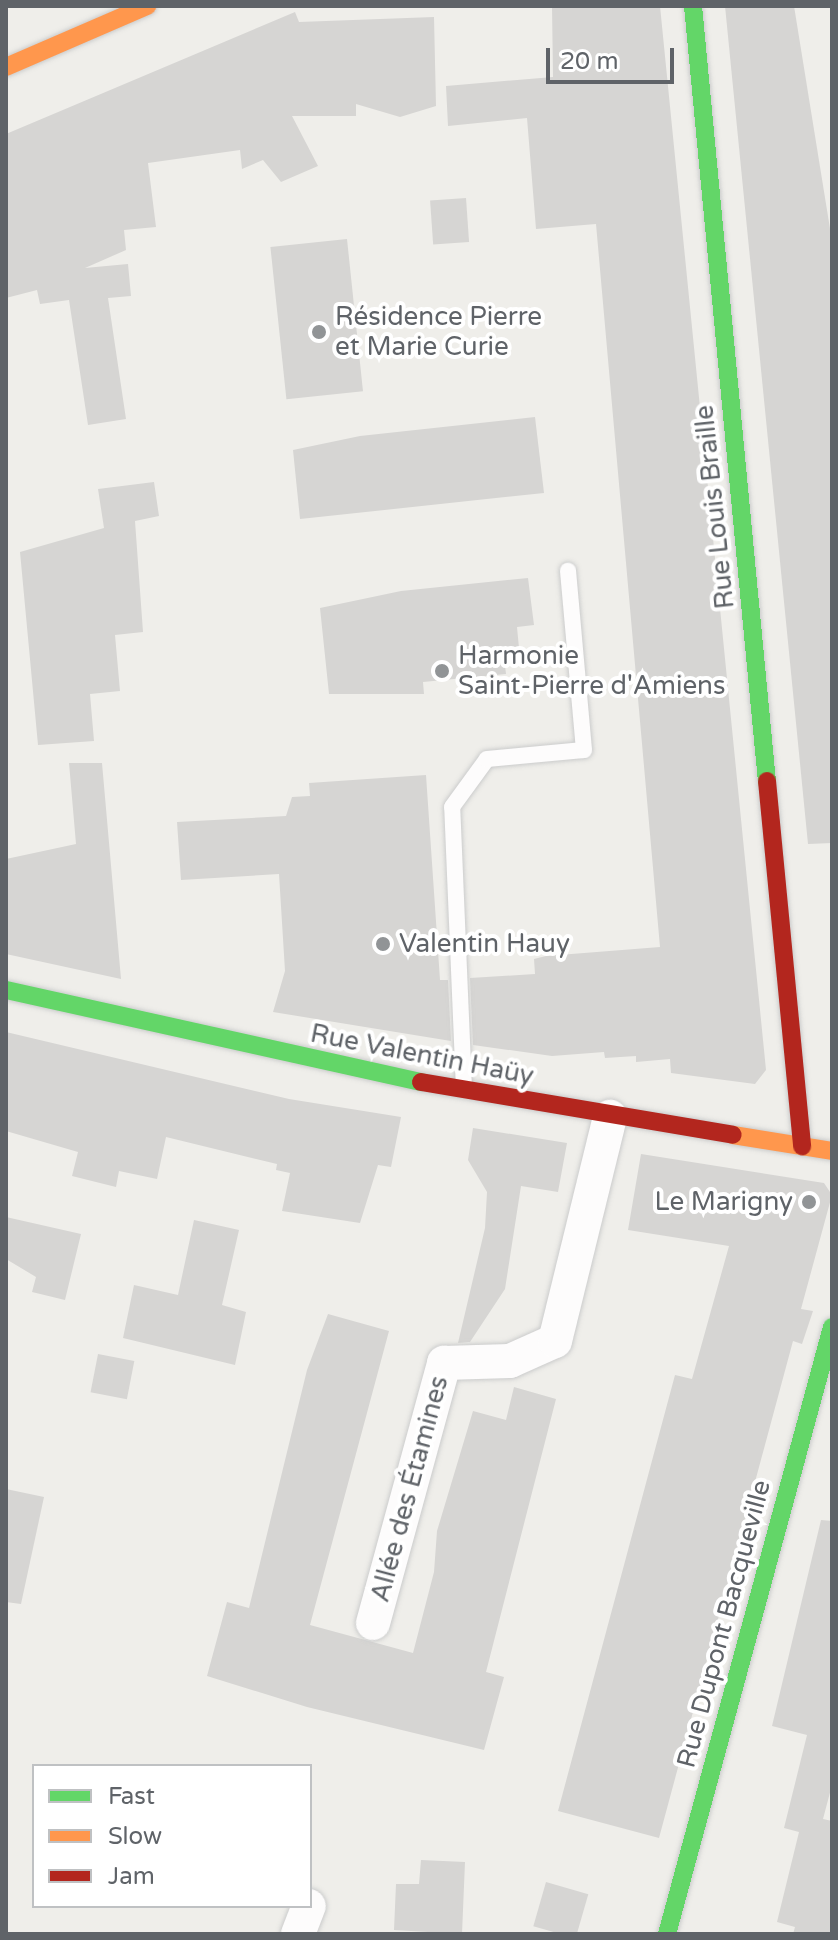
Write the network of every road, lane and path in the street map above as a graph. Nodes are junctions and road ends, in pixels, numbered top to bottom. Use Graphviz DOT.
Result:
graph roads {
  1 [pos="147,6"];
  2 [pos="693,6"];
  3 [pos="6,67"];
  4 [pos="568,571"];
  5 [pos="6,990"];
  6 [pos="464,1091"];
  7 [pos="610,1117"];
  8 [pos="802,1146"];
  9 [pos="832,1151"];
  10 [pos="832,1327"];
  11 [pos="373,1623"];
  12 [pos="308,1908"];
  13 [pos="298,1934"];
  14 [pos="667,1934"];
  1 -- 3 [label="street"];
  2 -- 8 [label="street, Rue Louis Braille"];
  4 -- 6 [label="lane"];
  5 -- 6 [label="street, Rue Valentin Haüy"];
  6 -- 7 [label="street, Rue Valentin Haüy"];
  7 -- 8 [label="street, Rue Valentin Haüy"];
  7 -- 11 [label="street, Allée des Étamines"];
  8 -- 9 [label="street, Rue Valentin Haüy"];
  10 -- 14 [label="street, Rue Dupont Bacqueville"];
  12 -- 13 [label="street"];
}
